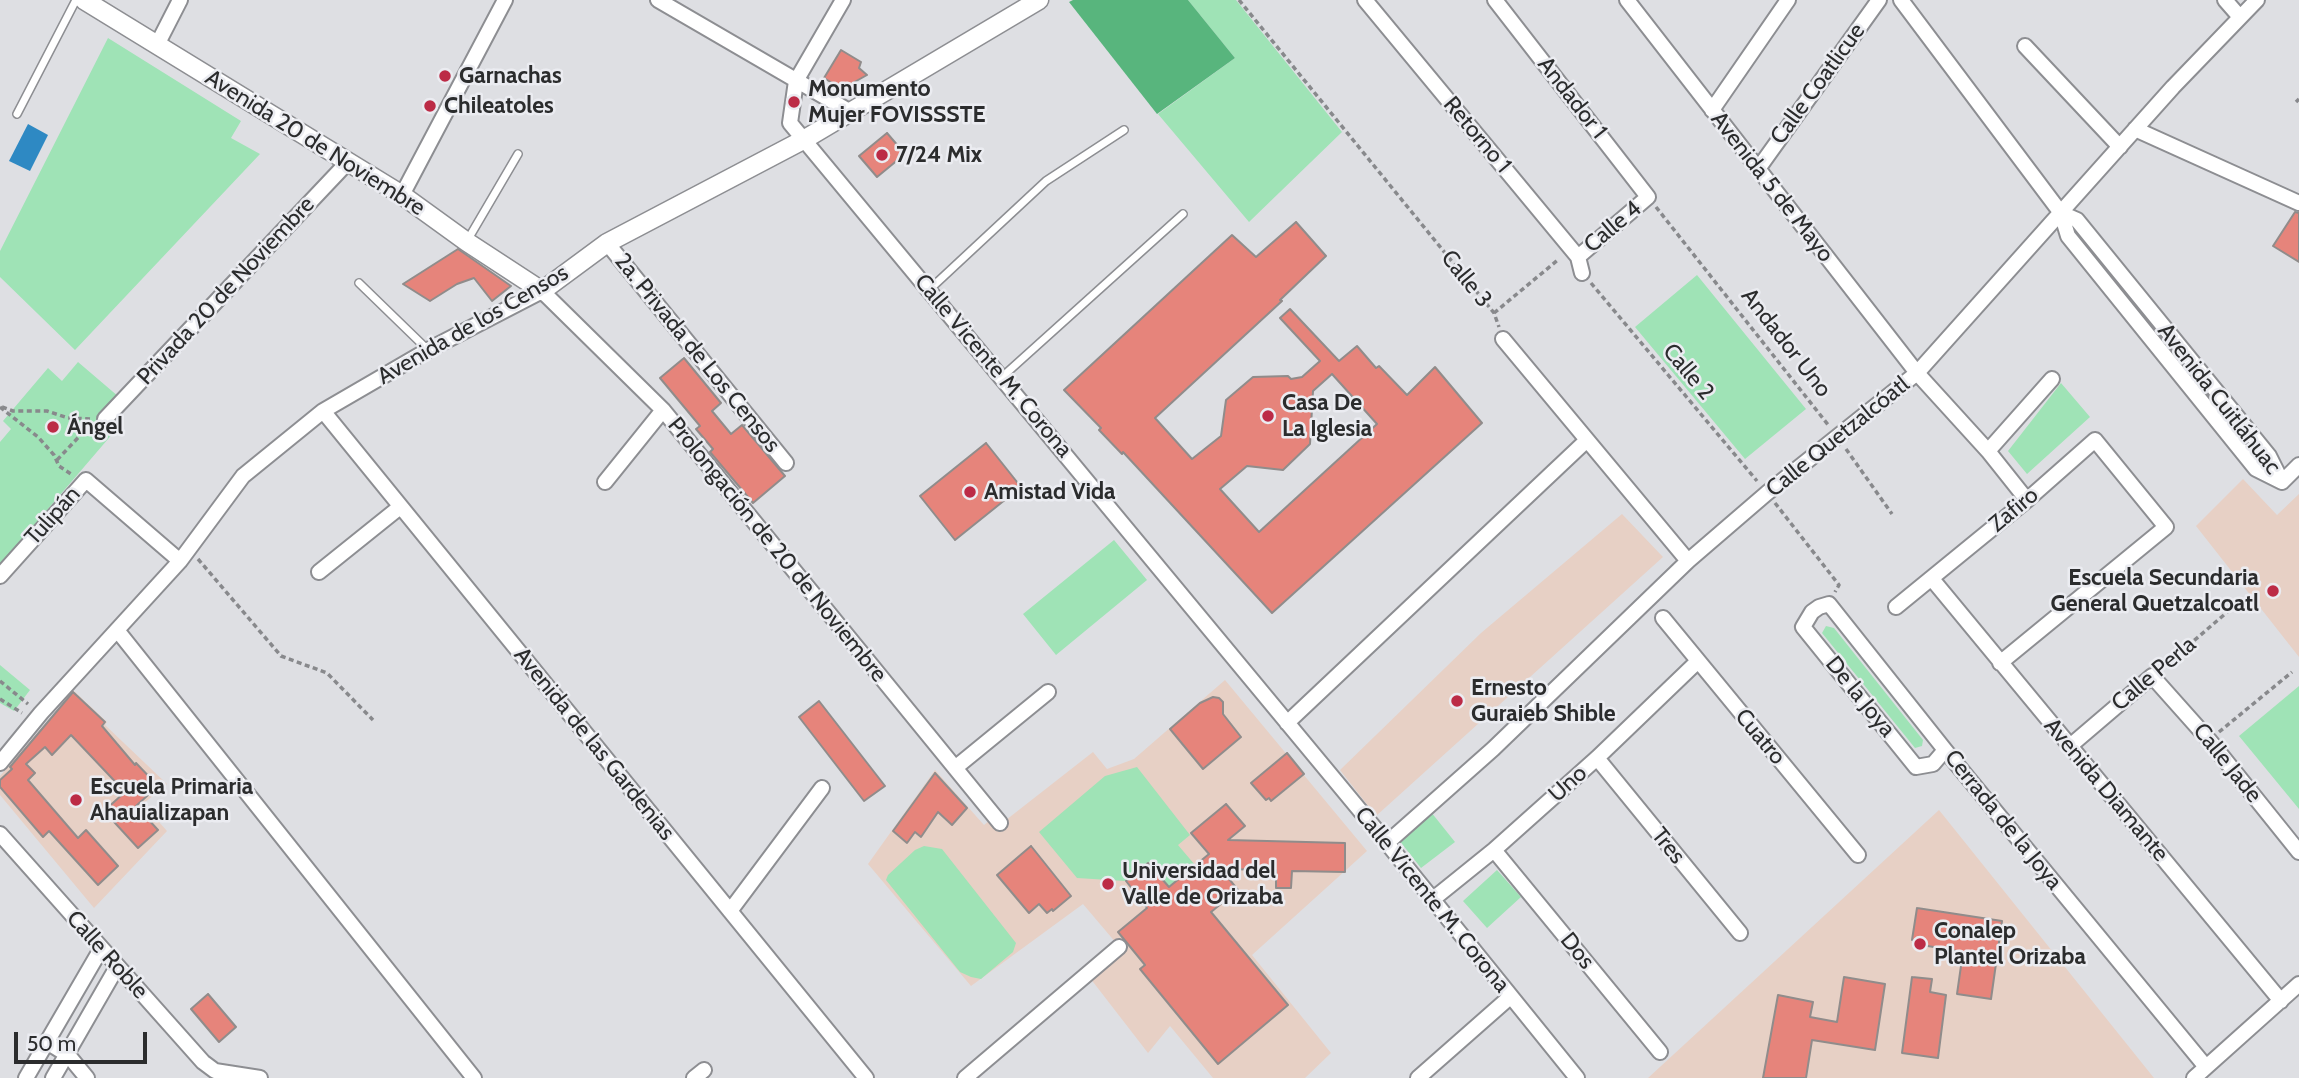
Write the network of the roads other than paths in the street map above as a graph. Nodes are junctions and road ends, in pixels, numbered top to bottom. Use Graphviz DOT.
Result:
graph roads {
  1 [pos="76,0"];
  2 [pos="85,0"];
  3 [pos="180,0"];
  4 [pos="505,0"];
  5 [pos="658,0"];
  6 [pos="842,0"];
  7 [pos="1040,0"];
  8 [pos="1365,0"];
  9 [pos="1495,0"];
  10 [pos="1627,0"];
  11 [pos="1788,0"];
  12 [pos="1879,0"];
  13 [pos="1901,0"];
  14 [pos="2225,0"];
  15 [pos="2257,0"];
  16 [pos="2239,16"];
  17 [pos="158,43"];
  18 [pos="2025,46"];
  19 [pos="796,81"];
  20 [pos="1712,110"];
  21 [pos="849,111"];
  22 [pos="17,114"];
  23 [pos="2135,129"];
  24 [pos="1124,130"];
  25 [pos="805,139"];
  26 [pos="2120,147"];
  27 [pos="518,154"];
  28 [pos="347,163"];
  29 [pos="1758,169"];
  30 [pos="402,195"];
  31 [pos="1648,197"];
  32 [pos="2299,203"];
  33 [pos="2061,213"];
  34 [pos="1184,214"];
  35 [pos="467,242"];
  36 [pos="607,243"];
  37 [pos="1575,253"];
  38 [pos="1583,273"];
  39 [pos="359,283"];
  40 [pos="930,289"];
  41 [pos="541,291"];
  42 [pos="1503,339"];
  43 [pos="428,350"];
  44 [pos="1917,373"];
  45 [pos="1002,377"];
  46 [pos="2052,379"];
  47 [pos="663,410"];
  48 [pos="323,411"];
  49 [pos="105,419"];
  50 [pos="1587,440"];
  51 [pos="1988,451"];
  52 [pos="786,463"];
  53 [pos="2299,465"];
  54 [pos="605,482"];
  55 [pos="2027,499"];
  56 [pos="400,507"];
  57 [pos="185,556"];
  58 [pos="1688,561"];
  59 [pos="318,572"];
  60 [pos="0,576"];
  61 [pos="1932,579"];
  62 [pos="1829,604"];
  63 [pos="1896,607"];
  64 [pos="1663,618"];
  65 [pos="117,630"];
  66 [pos="1698,662"];
  67 [pos="2000,663"];
  68 [pos="2152,676"];
  69 [pos="1048,692"];
  70 [pos="1287,723"];
  71 [pos="2070,746"];
  72 [pos="1945,750"];
  73 [pos="1597,758"];
  74 [pos="0,763"];
  75 [pos="955,768"];
  76 [pos="822,788"];
  77 [pos="1000,823"];
  78 [pos="0,834"];
  79 [pos="1387,843"];
  80 [pos="1494,850"];
  81 [pos="2299,852"];
  82 [pos="1858,855"];
  83 [pos="1432,900"];
  84 [pos="730,911"];
  85 [pos="1740,933"];
  86 [pos="1119,947"];
  87 [pos="101,949"];
  88 [pos="117,967"];
  89 [pos="2299,984"];
  90 [pos="1510,996"];
  91 [pos="2281,1001"];
  92 [pos="47,1042"];
  93 [pos="1660,1052"];
  94 [pos="68,1055"];
  95 [pos="2206,1067"];
  96 [pos="26,1078"];
  97 [pos="53,1078"];
  98 [pos="87,1078"];
  99 [pos="260,1078"];
  100 [pos="474,1078"];
  101 [pos="866,1078"];
  102 [pos="965,1078"];
  103 [pos="1418,1078"];
  104 [pos="1577,1078"];
  105 [pos="2194,1078"];
  1 -- 22 [label="lane"];
  2 -- 17 [label="street, Avenida 20 de Noviembre"];
  3 -- 17 [label="street"];
  4 -- 30 [label="street"];
  5 -- 19 [label="street"];
  6 -- 19 [label="street"];
  7 -- 21 [label="street, Avenida de los Censos"];
  8 -- 37 [label="street, Retorno 1"];
  9 -- 31 [label="street, Andador 1"];
  10 -- 20 [label="street, Avenida 5 de Mayo"];
  11 -- 20 [label="street"];
  12 -- 29 [label="street, Calle Coatlicue"];
  13 -- 33 [label="street, Avenida Cuitláhuac"];
  14 -- 16 [label="street"];
  15 -- 16 [label="street, Calle Quetzalcóatl"];
  16 -- 23 [label="street, Calle Quetzalcóatl"];
  17 -- 28 [label="street, Avenida 20 de Noviembre"];
  18 -- 26 [label="street"];
  19 -- 21 [label="street"];
  19 -- 25 [label="street, Calle Vicente M. Corona"];
  20 -- 29 [label="street, Avenida 5 de Mayo"];
  21 -- 25 [label="street, Avenida de los Censos"];
  23 -- 26 [label="street, Calle Quetzalcóatl"];
  23 -- 32 [label="street"];
  24 -- 40 [label="lane"];
  25 -- 36 [label="street, Avenida de los Censos"];
  25 -- 40 [label="street, Calle Vicente M. Corona"];
  26 -- 33 [label="street, Calle Quetzalcóatl"];
  27 -- 35 [label="lane"];
  28 -- 30 [label="street, Avenida 20 de Noviembre"];
  28 -- 49 [label="street, Privada 20 de Noviembre"];
  29 -- 44 [label="street, Avenida 5 de Mayo"];
  30 -- 35 [label="street, Avenida 20 de Noviembre"];
  31 -- 37 [label="street, Calle 4"];
  33 -- 44 [label="street, Calle Quetzalcóatl"];
  33 -- 53 [label="street, Avenida Cuitláhuac"];
  34 -- 45 [label="lane"];
  35 -- 41 [label="street, Avenida 20 de Noviembre"];
  36 -- 41 [label="street, Avenida de los Censos"];
  36 -- 52 [label="street, 2a. Privada de Los Censos"];
  37 -- 38 [label="street, Retorno 1"];
  39 -- 43 [label="lane"];
  40 -- 45 [label="street, Calle Vicente M. Corona"];
  41 -- 43 [label="street, Avenida de los Censos"];
  41 -- 47 [label="street, Prolongación de 20 de Noviembre"];
  42 -- 50 [label="street"];
  43 -- 48 [label="street, Avenida de los Censos"];
  44 -- 51 [label="street"];
  44 -- 58 [label="street, Calle Quetzalcóatl"];
  45 -- 70 [label="street, Calle Vicente M. Corona"];
  46 -- 51 [label="street"];
  47 -- 54 [label="street"];
  47 -- 75 [label="street, Prolongación de 20 de Noviembre"];
  48 -- 56 [label="street, Avenida de las Gardenias"];
  48 -- 57 [label="street, Avenida de los Censos"];
  50 -- 58 [label="street"];
  50 -- 70 [label="street"];
  51 -- 55 [label="street"];
  55 -- 61 [label="street, Zafiro"];
  55 -- 67 [label="street, Zafiro"];
  56 -- 59 [label="street"];
  56 -- 84 [label="street, Avenida de las Gardenias"];
  57 -- 60 [label="street, Tulipán"];
  57 -- 65 [label="street, Avenida de los Censos"];
  58 -- 79 [label="street, Calle Quetzalcóatl"];
  61 -- 63 [label="street, Zafiro"];
  61 -- 67 [label="street, Avenida Diamante"];
  62 -- 72 [label="street, Cerrada de la Joya"];
  62 -- 72 [label="street, De la Joya"];
  64 -- 66 [label="street, Cuatro"];
  65 -- 74 [label="street, Avenida de los Censos"];
  65 -- 100 [label="street"];
  66 -- 73 [label="street, Uno"];
  66 -- 82 [label="street, Cuatro"];
  67 -- 71 [label="street, Avenida Diamante"];
  68 -- 71 [label="street, Calle Perla"];
  68 -- 81 [label="street, Calle Jade"];
  69 -- 75 [label="street"];
  70 -- 79 [label="street, Calle Vicente M. Corona"];
  71 -- 91 [label="street, Avenida Diamante"];
  72 -- 95 [label="street, Cerrada de la Joya"];
  73 -- 80 [label="street, Uno"];
  73 -- 85 [label="street, Tres"];
  75 -- 77 [label="street, Prolongación de 20 de Noviembre"];
  76 -- 84 [label="street"];
  78 -- 87 [label="street, Calle Roble"];
  79 -- 83 [label="street, Calle Vicente M. Corona"];
  80 -- 83 [label="street, Uno"];
  80 -- 93 [label="street, Dos"];
  83 -- 90 [label="street, Calle Vicente M. Corona"];
  84 -- 101 [label="street, Avenida de las Gardenias"];
  86 -- 102 [label="street"];
  87 -- 88 [label="street, Calle Roble"];
  87 -- 92 [label="street"];
  88 -- 94 [label="street"];
  88 -- 99 [label="street, Calle Roble"];
  89 -- 91 [label="street"];
  90 -- 103 [label="street"];
  90 -- 104 [label="street, Calle Vicente M. Corona"];
  91 -- 95 [label="street"];
  92 -- 94 [label="street"];
  92 -- 96 [label="street"];
  94 -- 97 [label="street"];
  94 -- 98 [label="street"];
  95 -- 105 [label="street"];
}
